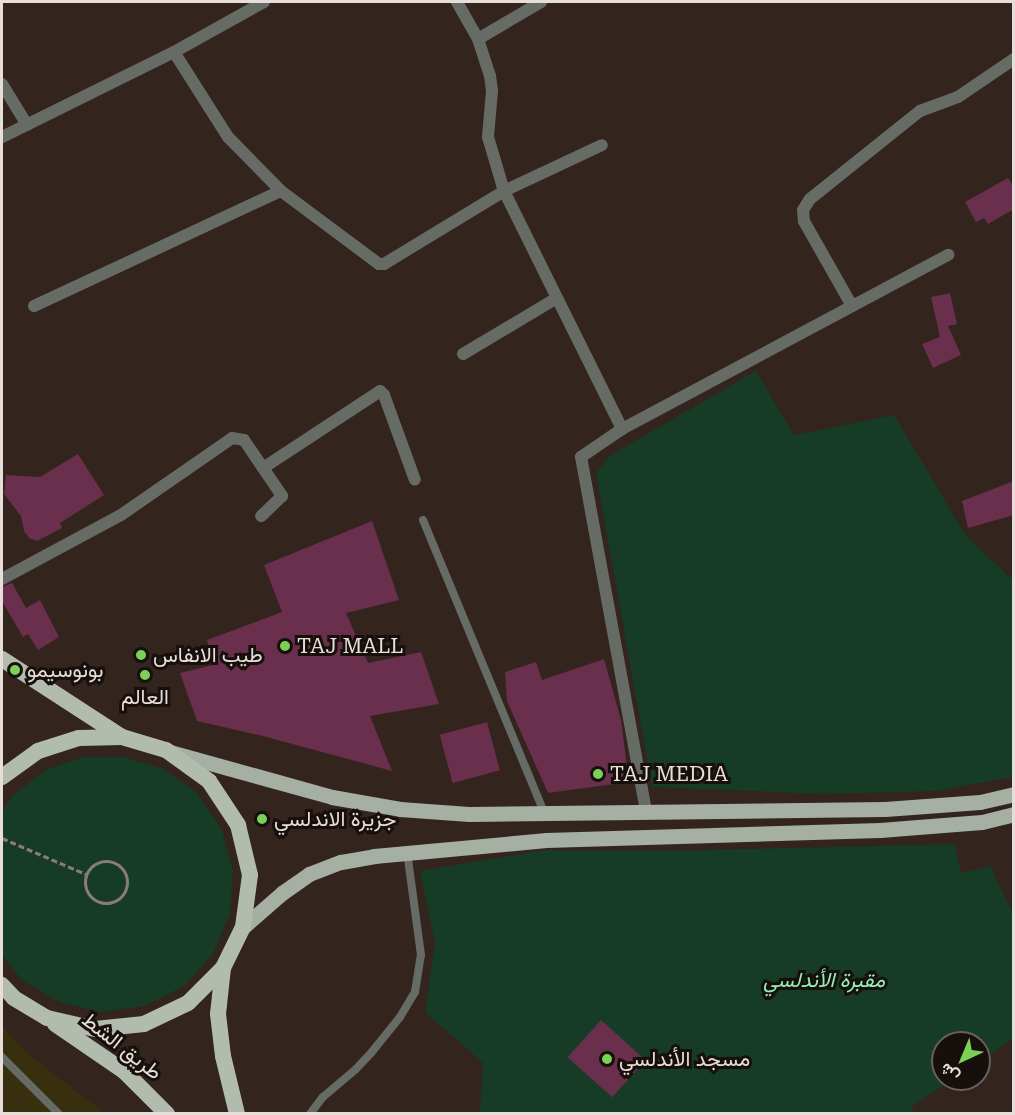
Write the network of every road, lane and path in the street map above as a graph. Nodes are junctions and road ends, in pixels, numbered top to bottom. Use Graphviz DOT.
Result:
graph roads {
  1 [pos="264,2"];
  2 [pos="457,2"];
  3 [pos="541,2"];
  4 [pos="478,39"];
  5 [pos="174,52"];
  6 [pos="1014,58"];
  7 [pos="2,84"];
  8 [pos="27,125"];
  9 [pos="2,137"];
  10 [pos="602,145"];
  11 [pos="504,191"];
  12 [pos="281,192"];
  13 [pos="948,255"];
  14 [pos="557,298"];
  15 [pos="34,306"];
  16 [pos="852,306"];
  17 [pos="463,354"];
  18 [pos="622,429"];
  19 [pos="263,468"];
  20 [pos="415,480"];
  21 [pos="261,516"];
  22 [pos="423,520"];
  23 [pos="2,579"];
  24 [pos="2,659"];
  25 [pos="122,737"];
  26 [pos="166,750"];
  27 [pos="2,777"];
  28 [pos="1014,794"];
  29 [pos="885,809"];
  30 [pos="646,811"];
  31 [pos="1014,814"];
  32 [pos="545,815"];
  33 [pos="880,830"];
  34 [pos="2,838"];
  35 [pos="407,852"];
  36 [pos="86,874"];
  37 [pos="243,927"];
  38 [pos="223,968"];
  39 [pos="2,985"];
  40 [pos="47,1018"];
  41 [pos="2,1057"];
  42 [pos="60,1113"];
  43 [pos="167,1113"];
  44 [pos="237,1113"];
  45 [pos="310,1113"];
  1 -- 5 [label="street"];
  2 -- 4 [label="street"];
  3 -- 4 [label="street"];
  4 -- 11 [label="street"];
  5 -- 8 [label="street"];
  5 -- 12 [label="street"];
  6 -- 16 [label="street"];
  7 -- 8 [label="street"];
  8 -- 9 [label="street"];
  10 -- 11 [label="street"];
  11 -- 12 [label="street"];
  11 -- 14 [label="street"];
  12 -- 15 [label="street"];
  13 -- 16 [label="street"];
  14 -- 17 [label="street"];
  14 -- 18 [label="street"];
  16 -- 18 [label="street"];
  18 -- 30 [label="street"];
  19 -- 20 [label="street"];
  19 -- 21 [label="street"];
  19 -- 23 [label="street"];
  22 -- 32 [label="lane"];
  24 -- 25 [label="highway"];
  25 -- 26 [label="highway"];
  25 -- 27 [label="highway"];
  26 -- 32 [label="main road"];
  26 -- 37 [label="highway"];
  28 -- 29 [label="main road"];
  29 -- 30 [label="main road"];
  29 -- 33 [label="main road"];
  30 -- 32 [label="main road"];
  31 -- 33 [label="main road"];
  33 -- 35 [label="main road"];
  34 -- 36 [label="path"];
  35 -- 37 [label="main road"];
  35 -- 45 [label="lane"];
  36 -- 36 [label="path"];
  37 -- 38 [label="highway"];
  38 -- 40 [label="highway"];
  38 -- 44 [label="highway"];
  39 -- 40 [label="highway"];
  40 -- 43 [label="highway, طريق الشط"];
  41 -- 42 [label="lane"];
}
